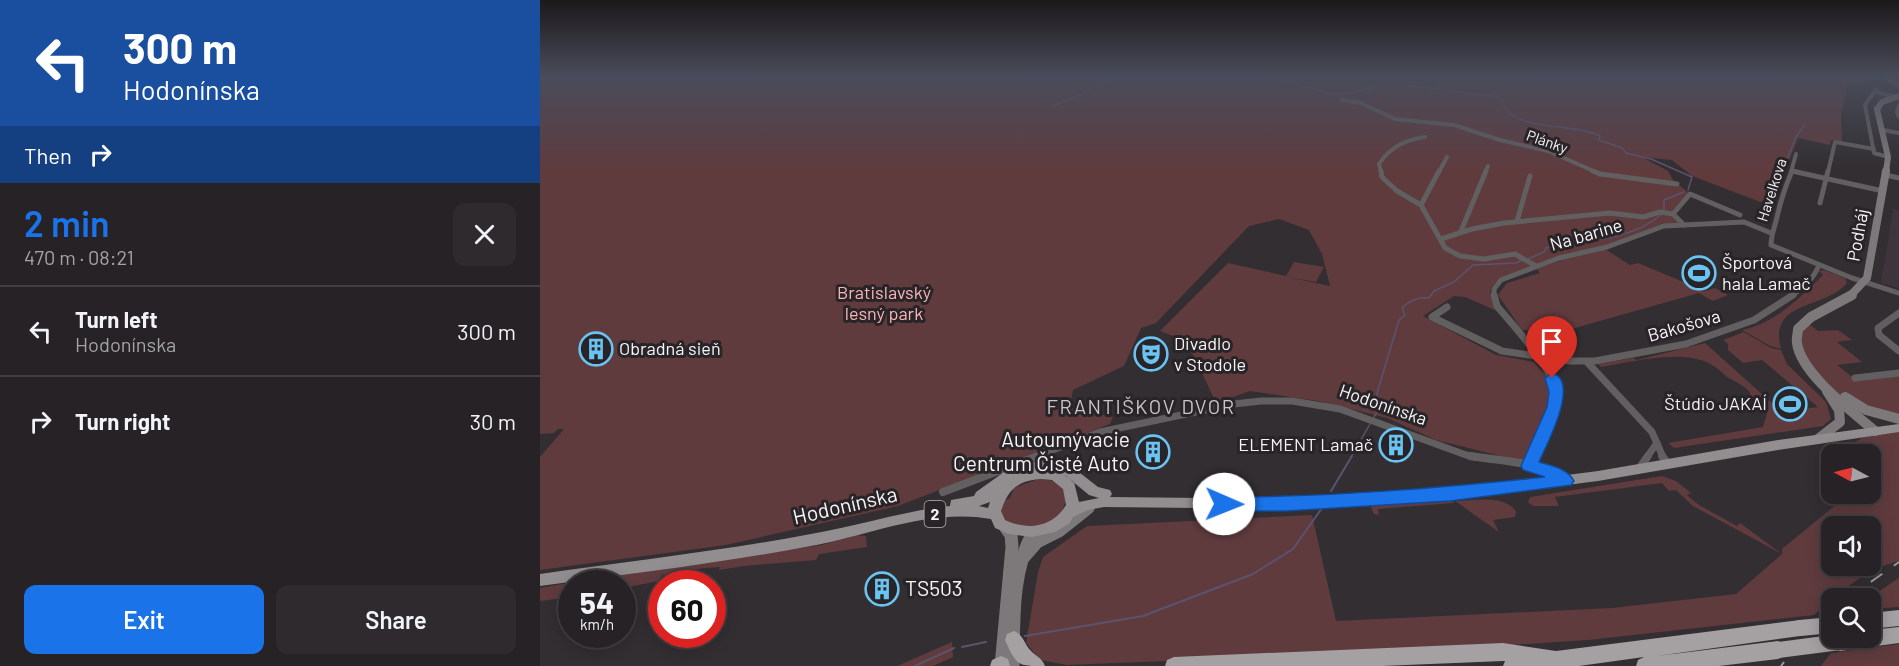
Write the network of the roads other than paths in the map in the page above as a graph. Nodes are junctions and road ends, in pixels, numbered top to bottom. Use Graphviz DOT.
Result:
graph roads {
  1 [pos="1373,108"];
  2 [pos="1866,108"];
  3 [pos="1877,108"];
  4 [pos="1883,130"];
  5 [pos="1899,133"];
  6 [pos="1425,137"];
  7 [pos="1874,149"];
  8 [pos="1796,154"];
  9 [pos="1447,157"];
  10 [pos="1887,157"];
  11 [pos="1488,166"];
  12 [pos="1792,171"];
  13 [pos="1886,175"];
  14 [pos="1530,176"];
  15 [pos="1828,178"];
  16 [pos="1899,178"];
  17 [pos="1677,184"];
  18 [pos="1883,191"];
  19 [pos="1820,203"];
  20 [pos="1421,205"];
  21 [pos="1670,214"];
  22 [pos="1740,215"];
  23 [pos="1517,221"];
  24 [pos="1684,225"];
  25 [pos="1461,231"];
  26 [pos="1771,233"];
  27 [pos="1441,239"];
  28 [pos="1819,265"];
  29 [pos="1536,266"];
  30 [pos="1864,283"];
  31 [pos="1899,293"];
  32 [pos="1447,307"];
  33 [pos="1899,313"];
  34 [pos="1899,351"];
  35 [pos="1534,355"];
  36 [pos="1587,362"];
  37 [pos="1899,373"];
  38 [pos="1855,378"];
  39 [pos="1819,379"];
  40 [pos="1899,419"];
  41 [pos="1899,428"];
  42 [pos="1875,431"];
  43 [pos="1818,439"];
  44 [pos="1657,443"];
  45 [pos="1669,464"];
  46 [pos="1529,466"];
  47 [pos="1638,470"];
  48 [pos="1565,481"];
  49 [pos="1071,489"];
  50 [pos="1002,491"];
  51 [pos="943,492"];
  52 [pos="1105,498"];
  53 [pos="963,503"];
  54 [pos="1068,513"];
  55 [pos="996,515"];
  56 [pos="1006,528"];
  57 [pos="1033,533"];
  58 [pos="766,547"];
  59 [pos="1022,559"];
  60 [pos="540,580"];
  61 [pos="1899,618"];
  62 [pos="1881,620"];
  63 [pos="1821,626"];
  64 [pos="1899,635"];
  65 [pos="1009,636"];
  66 [pos="1555,660"];
  67 [pos="1003,666"];
  68 [pos="1036,666"];
  69 [pos="1174,666"];
  70 [pos="1512,666"];
  71 [pos="1645,666"];
  1 -- 17 [label="street, Plánky"];
  2 -- 7 [label="street, Podháj"];
  3 -- 4 [label="street, Podháj"];
  4 -- 5 [label="street"];
  4 -- 10 [label="street, Podháj"];
  6 -- 20 [label="street"];
  7 -- 10 [label="street"];
  7 -- 15 [label="street"];
  8 -- 12 [label="street, Havelkova"];
  9 -- 20 [label="street"];
  10 -- 13 [label="street, Podháj"];
  11 -- 25 [label="street"];
  12 -- 15 [label="street"];
  12 -- 26 [label="street, Havelkova"];
  13 -- 16 [label="street"];
  13 -- 18 [label="street, Podháj"];
  14 -- 23 [label="street"];
  15 -- 18 [label="street"];
  15 -- 19 [label="street"];
  18 -- 30 [label="street, Podháj"];
  20 -- 27 [label="street"];
  21 -- 22 [label="street, Havelkova"];
  21 -- 23 [label="street"];
  21 -- 24 [label="street"];
  23 -- 25 [label="street"];
  24 -- 26 [label="street, Na barine"];
  24 -- 29 [label="street, Na barine"];
  25 -- 27 [label="street"];
  26 -- 28 [label="street"];
  27 -- 29 [label="street"];
  28 -- 30 [label="street"];
  28 -- 36 [label="street, Bakošova"];
  29 -- 35 [label="street, Na barine"];
  30 -- 31 [label="street"];
  30 -- 39 [label="street, Podháj"];
  32 -- 35 [label="street, Bakošova"];
  33 -- 34 [label="street"];
  35 -- 36 [label="street, Bakošova"];
  35 -- 46 [label="street"];
  36 -- 44 [label="street"];
  37 -- 38 [label="street"];
  39 -- 40 [label="street"];
  39 -- 42 [label="street, Podháj"];
  39 -- 43 [label="street"];
  41 -- 42 [label="main road, Hodonínska / 2"];
  42 -- 43 [label="main road, Hodonínska / 2"];
  43 -- 45 [label="main road, Hodonínska / 2"];
  44 -- 45 [label="street"];
  44 -- 47 [label="street"];
  45 -- 47 [label="main road, Hodonínska / 2"];
  46 -- 48 [label="street, Hodonínska"];
  46 -- 51 [label="street, Hodonínska"];
  47 -- 48 [label="main road, Hodonínska / 2"];
  48 -- 52 [label="main road, Hodonínska / 2"];
  49 -- 50 [label="main road, Hodonínska / 2"];
  49 -- 52 [label="main road, Hodonínska / 2"];
  49 -- 54 [label="main road"];
  50 -- 53 [label="main road, Hodonínska / 2"];
  50 -- 55 [label="main road"];
  52 -- 53 [label="main road"];
  52 -- 54 [label="main road, Hodonínska / 2"];
  52 -- 59 [label="street"];
  53 -- 58 [label="main road, Hodonínska / 2"];
  54 -- 57 [label="main road, Hodonínska / 2"];
  55 -- 56 [label="main road"];
  55 -- 58 [label="main road, Hodonínska / 2"];
  56 -- 57 [label="main road"];
  56 -- 65 [label="street"];
  57 -- 59 [label="street"];
  58 -- 60 [label="main road, Hodonínska / 2"];
  59 -- 65 [label="street"];
  61 -- 62 [label="highway"];
  63 -- 66 [label="highway, bridge"];
  64 -- 71 [label="highway, bridge"];
  65 -- 67 [label="street"];
  65 -- 68 [label="highway"];
  66 -- 69 [label="highway"];
  66 -- 70 [label="highway"];
}
